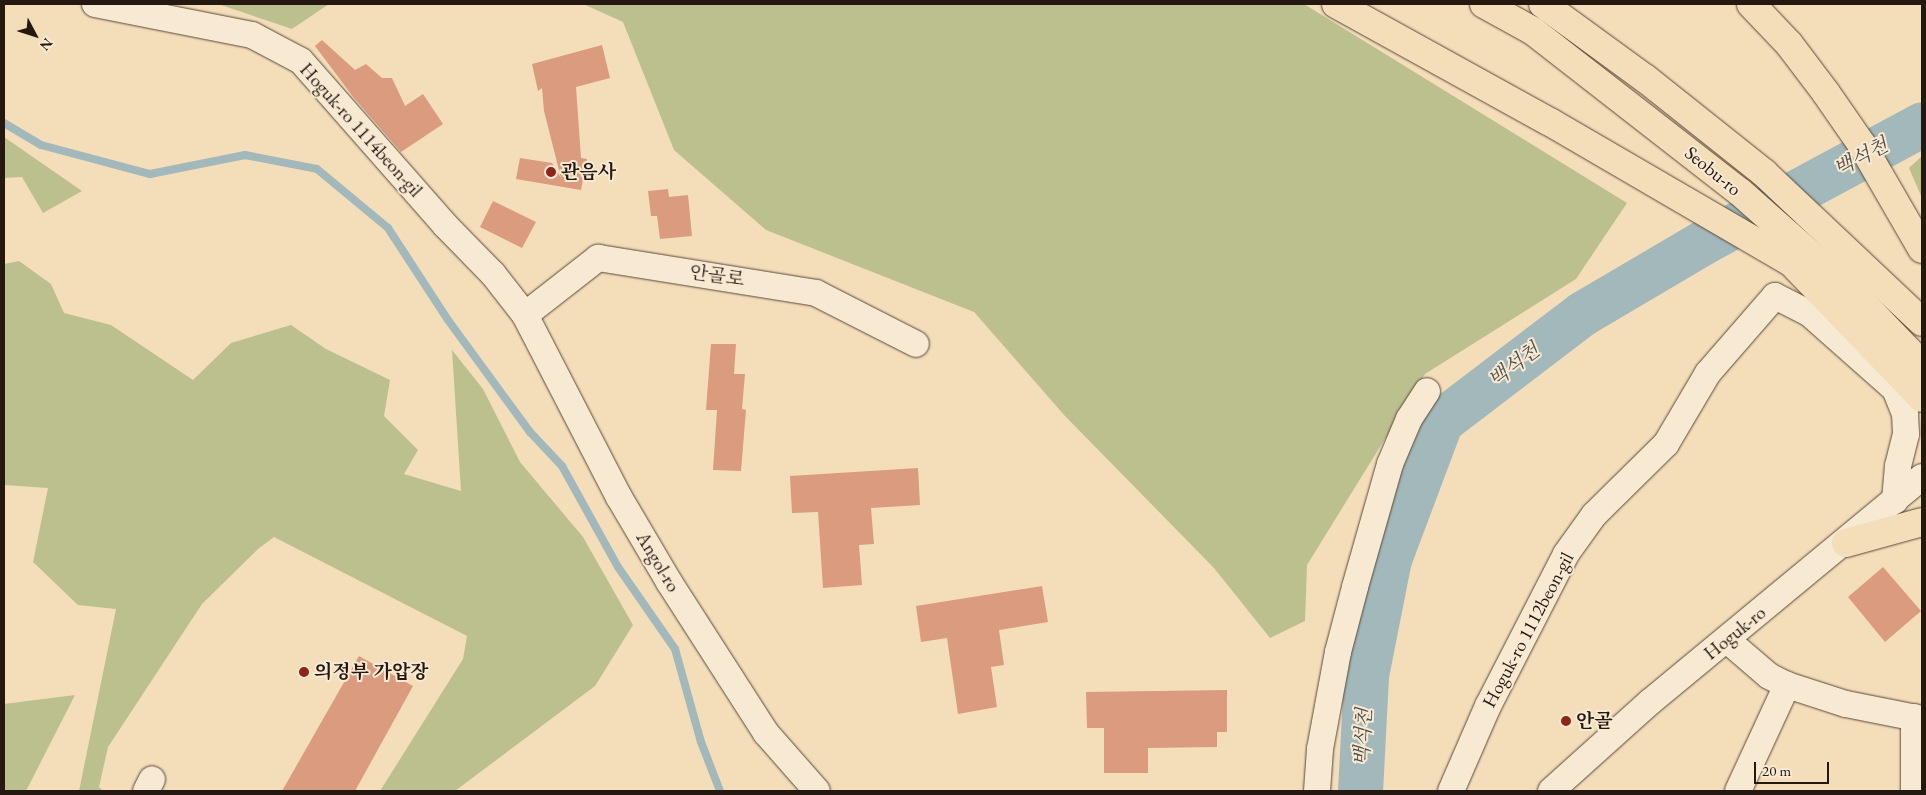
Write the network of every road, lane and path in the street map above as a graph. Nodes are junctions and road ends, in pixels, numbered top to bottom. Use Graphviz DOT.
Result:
graph roads {
  1 [pos="95,4"];
  2 [pos="1336,4"];
  3 [pos="1484,4"];
  4 [pos="1751,4"];
  5 [pos="1546,6"];
  6 [pos="1896,202"];
  7 [pos="1922,231"];
  8 [pos="1922,249"];
  9 [pos="525,315"];
  10 [pos="1922,322"];
  11 [pos="916,344"];
  12 [pos="1916,381"];
  13 [pos="1427,391"];
  14 [pos="1922,403"];
  15 [pos="1922,477"];
  16 [pos="1895,501"];
  17 [pos="1922,522"];
  18 [pos="1846,543"];
  19 [pos="1727,640"];
  20 [pos="1787,684"];
  21 [pos="1918,718"];
  22 [pos="817,791"];
  23 [pos="1317,791"];
  24 [pos="1451,791"];
  25 [pos="1551,791"];
  26 [pos="1738,791"];
  27 [pos="1914,791"];
  1 -- 9 [label="street, Hoguk-ro 1114beon-gil"];
  2 -- 12 [label="main road"];
  3 -- 12 [label="main road, Seobu-ro"];
  4 -- 6 [label="main road"];
  5 -- 10 [label="main road, Seobu-ro"];
  6 -- 7 [label="main road"];
  6 -- 8 [label="main road"];
  9 -- 11 [label="street, 안골로"];
  9 -- 22 [label="street, Angol-ro"];
  12 -- 14 [label="main road"];
  13 -- 23 [label="street"];
  15 -- 16 [label="street, Hoguk-ro"];
  16 -- 18 [label="street, Hoguk-ro"];
  16 -- 24 [label="street, Hoguk-ro 1112beon-gil"];
  17 -- 18 [label="main road"];
  18 -- 19 [label="street, Hoguk-ro"];
  19 -- 20 [label="street"];
  19 -- 25 [label="street, Hoguk-ro"];
  20 -- 21 [label="street"];
  20 -- 26 [label="street"];
  21 -- 27 [label="street"];
}
